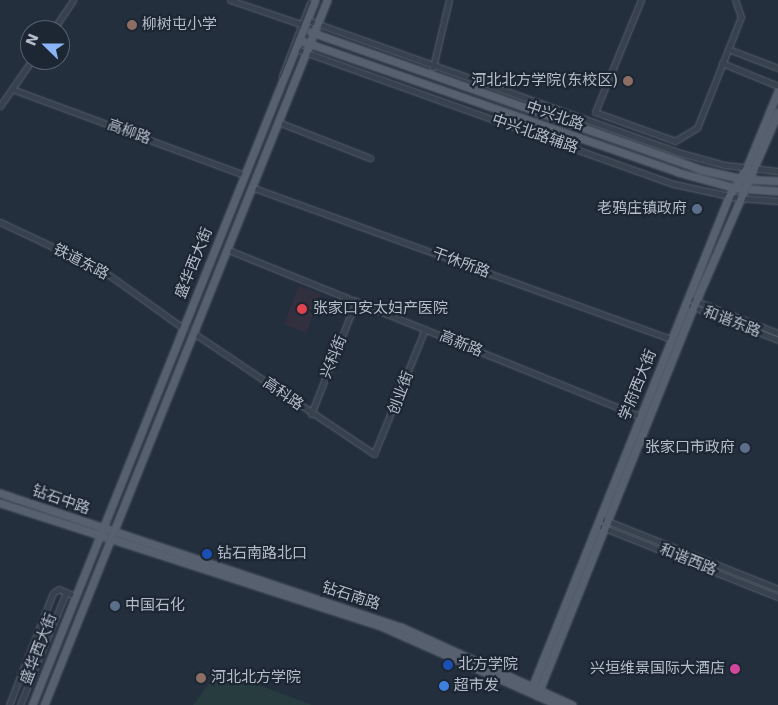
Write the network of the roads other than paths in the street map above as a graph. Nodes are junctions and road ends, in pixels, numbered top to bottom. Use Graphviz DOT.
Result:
graph roads {
  1 [pos="74,0"];
  2 [pos="230,0"];
  3 [pos="311,0"];
  4 [pos="316,0"];
  5 [pos="327,0"];
  6 [pos="449,0"];
  7 [pos="641,0"];
  8 [pos="735,0"];
  9 [pos="60,20"];
  10 [pos="317,24"];
  11 [pos="304,25"];
  12 [pos="313,34"];
  13 [pos="299,40"];
  14 [pos="309,44"];
  15 [pos="296,49"];
  16 [pos="728,49"];
  17 [pos="305,53"];
  18 [pos="722,63"];
  19 [pos="433,67"];
  20 [pos="778,68"];
  21 [pos="25,70"];
  22 [pos="281,85"];
  23 [pos="778,86"];
  24 [pos="12,89"];
  25 [pos="778,91"];
  26 [pos="0,106"];
  27 [pos="778,112"];
  28 [pos="278,122"];
  29 [pos="370,158"];
  30 [pos="746,169"];
  31 [pos="755,170"];
  32 [pos="778,171"];
  33 [pos="245,175"];
  34 [pos="741,178"];
  35 [pos="750,180"];
  36 [pos="778,181"];
  37 [pos="251,188"];
  38 [pos="734,188"];
  39 [pos="744,189"];
  40 [pos="778,190"];
  41 [pos="729,196"];
  42 [pos="738,198"];
  43 [pos="778,201"];
  44 [pos="0,222"];
  45 [pos="226,248"];
  46 [pos="356,301"];
  47 [pos="691,302"];
  48 [pos="183,328"];
  49 [pos="426,329"];
  50 [pos="192,332"];
  51 [pos="778,333"];
  52 [pos="672,338"];
  53 [pos="778,340"];
  54 [pos="311,414"];
  55 [pos="641,416"];
  56 [pos="141,430"];
  57 [pos="152,434"];
  58 [pos="374,454"];
  59 [pos="0,493"];
  60 [pos="0,503"];
  61 [pos="599,521"];
  62 [pos="606,524"];
  63 [pos="102,528"];
  64 [pos="113,532"];
  65 [pos="99,536"];
  66 [pos="110,539"];
  67 [pos="778,589"];
  68 [pos="66,592"];
  69 [pos="778,597"];
  70 [pos="73,600"];
  71 [pos="531,689"];
  72 [pos="539,693"];
  73 [pos="9,705"];
  74 [pos="20,705"];
  75 [pos="32,705"];
  76 [pos="44,705"];
  77 [pos="558,705"];
  78 [pos="572,705"];
  1 -- 9 [label="street"];
  2 -- 11 [label="street, 中兴北路辅路"];
  3 -- 11 [label="street"];
  4 -- 11 [label="main road, 盛华西大街"];
  5 -- 10 [label="main road, 盛华西大街"];
  6 -- 19 [label="street"];
  7 -- 18 [label="street"];
  8 -- 16 [label="street"];
  10 -- 11 [label="street, 中兴北路辅路"];
  10 -- 12 [label="main road, 盛华西大街"];
  10 -- 19 [label="street, 中兴北路辅路"];
  11 -- 12 [label="main road, 中兴北路"];
  11 -- 13 [label="main road, 盛华西大街"];
  11 -- 22 [label="street"];
  12 -- 14 [label="main road, 盛华西大街"];
  12 -- 34 [label="main road, 中兴北路"];
  13 -- 14 [label="main road, 中兴北路"];
  13 -- 15 [label="main road, 盛华西大街"];
  14 -- 17 [label="main road, 盛华西大街"];
  14 -- 38 [label="main road, 中兴北路"];
  15 -- 17 [label="street, 中兴北路辅路"];
  15 -- 22 [label="main road, 盛华西大街"];
  16 -- 18 [label="street"];
  16 -- 20 [label="street"];
  17 -- 28 [label="main road, 盛华西大街"];
  17 -- 41 [label="street, 中兴北路辅路"];
  18 -- 23 [label="street"];
  19 -- 30 [label="street, 中兴北路辅路"];
  21 -- 24 [label="street"];
  22 -- 33 [label="main road, 盛华西大街"];
  24 -- 26 [label="street"];
  24 -- 33 [label="street, 高柳路"];
  25 -- 30 [label="main road, 学府西大街"];
  27 -- 31 [label="main road, 学府西大街"];
  28 -- 29 [label="street"];
  28 -- 37 [label="main road, 盛华西大街"];
  30 -- 31 [label="street, 中兴北路辅路"];
  30 -- 34 [label="main road, 学府西大街"];
  31 -- 32 [label="street, 中兴北路辅路"];
  31 -- 35 [label="main road, 学府西大街"];
  33 -- 48 [label="main road, 盛华西大街"];
  34 -- 35 [label="main road, 中兴北路"];
  34 -- 38 [label="main road, 学府西大街"];
  35 -- 36 [label="main road, 中兴北路"];
  35 -- 39 [label="main road, 学府西大街"];
  37 -- 45 [label="main road, 盛华西大街"];
  37 -- 52 [label="street, 干休所路"];
  38 -- 39 [label="main road, 中兴北路"];
  38 -- 41 [label="main road, 学府西大街"];
  39 -- 40 [label="main road, 中兴北路"];
  39 -- 42 [label="main road, 学府西大街"];
  41 -- 42 [label="street, 中兴北路辅路"];
  41 -- 47 [label="main road, 学府西大街"];
  42 -- 43 [label="street, 中兴北路辅路"];
  42 -- 47 [label="main road, 学府西大街"];
  44 -- 48 [label="street, 铁道东路"];
  45 -- 46 [label="street, 高新路"];
  45 -- 50 [label="main road, 盛华西大街"];
  46 -- 49 [label="street, 高新路"];
  46 -- 54 [label="street, 兴科街"];
  47 -- 51 [label="street, 和谐东路"];
  47 -- 52 [label="main road, 学府西大街"];
  47 -- 53 [label="street, 和谐东路"];
  47 -- 62 [label="main road, 学府西大街"];
  48 -- 56 [label="main road, 盛华西大街"];
  49 -- 55 [label="street, 高新路"];
  49 -- 58 [label="street, 创业街"];
  50 -- 54 [label="street, 高科路"];
  50 -- 57 [label="main road, 盛华西大街"];
  52 -- 55 [label="main road, 学府西大街"];
  54 -- 58 [label="street, 高科路"];
  55 -- 61 [label="main road, 学府西大街"];
  56 -- 57 [label="main road"];
  56 -- 63 [label="main road, 盛华西大街"];
  57 -- 64 [label="main road, 盛华西大街"];
  59 -- 63 [label="main road, 钻石中路"];
  60 -- 65 [label="main road, 钻石中路"];
  61 -- 62 [label="street, 和谐西路"];
  61 -- 71 [label="main road, 学府西大街"];
  62 -- 67 [label="street, 和谐西路"];
  62 -- 69 [label="street, 和谐西路"];
  62 -- 72 [label="main road, 学府西大街"];
  63 -- 64 [label="main road, 钻石中路"];
  63 -- 65 [label="main road, 盛华西大街"];
  64 -- 66 [label="main road, 盛华西大街"];
  64 -- 71 [label="main road, 钻石南路"];
  65 -- 66 [label="main road, 钻石中路"];
  65 -- 70 [label="main road, 盛华西大街"];
  66 -- 71 [label="main road, 钻石南路"];
  66 -- 76 [label="main road, 盛华西大街"];
  68 -- 70 [label="street"];
  68 -- 73 [label="street"];
  68 -- 74 [label="street"];
  70 -- 75 [label="main road, 盛华西大街"];
  71 -- 72 [label="main road, 钻石南路"];
  72 -- 77 [label="main road, 钻石南路"];
  72 -- 78 [label="main road, 钻石南路"];
}
